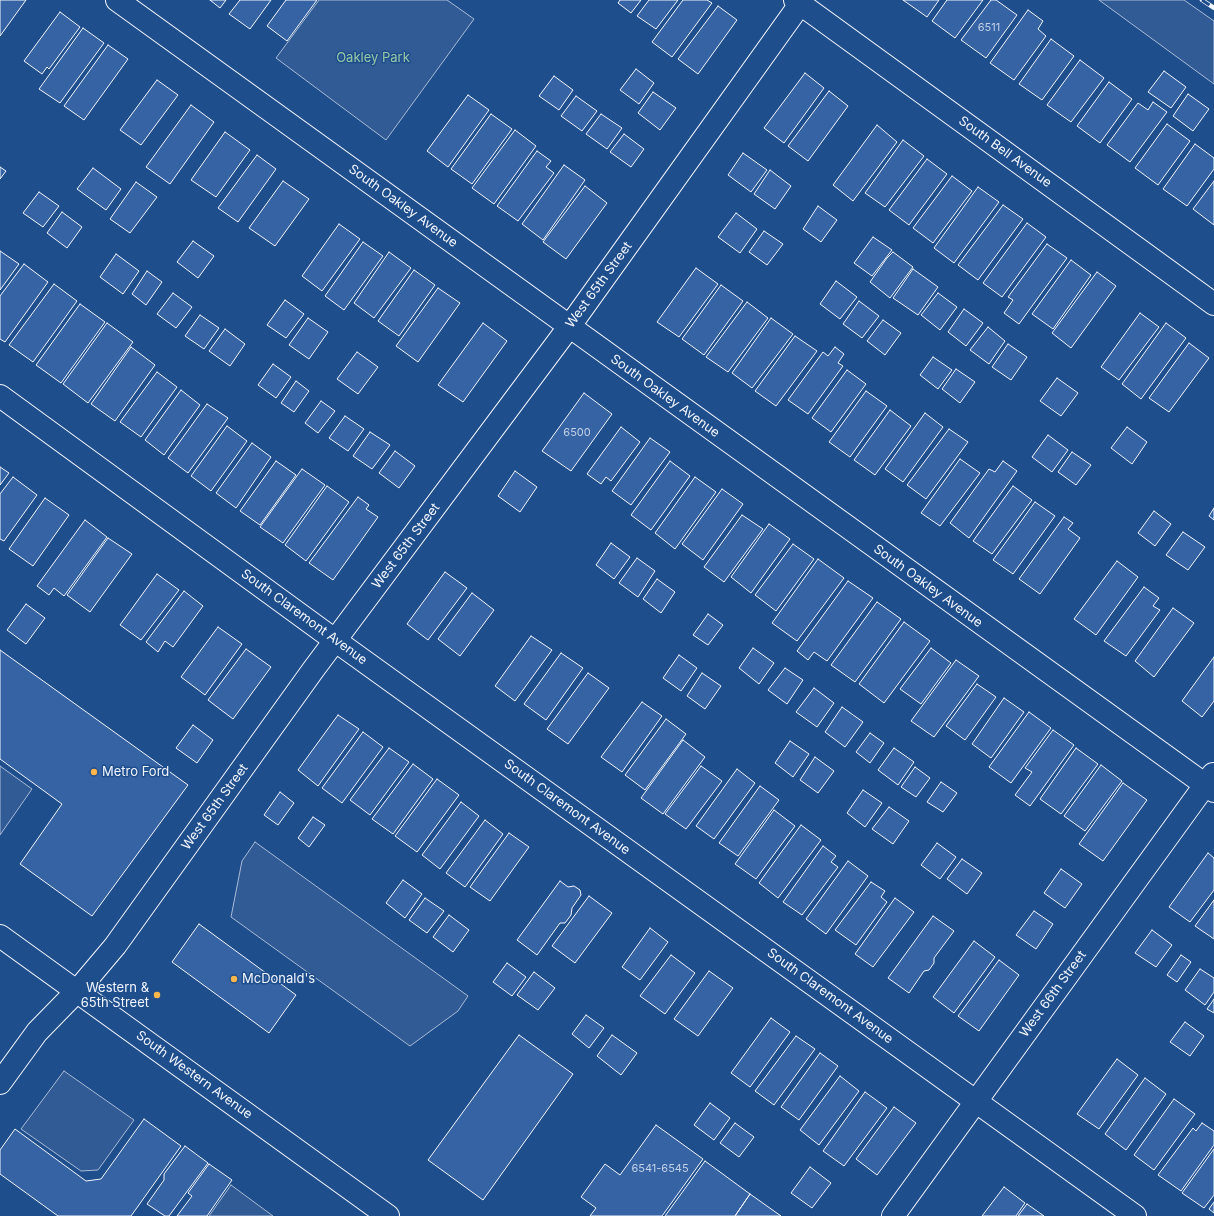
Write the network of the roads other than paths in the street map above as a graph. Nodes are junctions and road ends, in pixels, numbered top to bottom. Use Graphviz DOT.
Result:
graph roads {
  1 [pos="118,0"];
  2 [pos="800,1"];
  3 [pos="1214,304"];
  4 [pos="569,327"];
  5 [pos="0,396"];
  6 [pos="336,641"];
  7 [pos="1211,783"];
  8 [pos="0,936"];
  9 [pos="77,991"];
  10 [pos="0,1083"];
  11 [pos="976,1102"];
  12 [pos="388,1216"];
  13 [pos="893,1216"];
  14 [pos="1135,1216"];
  1 -- 4 [label="street, South Oakley Avenue"];
  2 -- 3 [label="street, South Bell Avenue"];
  2 -- 4 [label="street, West 65th Street"];
  4 -- 6 [label="street, West 65th Street"];
  4 -- 7 [label="street, South Oakley Avenue"];
  5 -- 6 [label="street, South Claremont Avenue"];
  6 -- 9 [label="street, West 65th Street"];
  6 -- 11 [label="street, South Claremont Avenue"];
  7 -- 11 [label="street, West 66th Street"];
  8 -- 9 [label="street, South Western Avenue"];
  9 -- 10 [label="street, West 65th Street"];
  9 -- 12 [label="street, South Western Avenue"];
  11 -- 13 [label="street, West 66th Street"];
  11 -- 14 [label="street, South Claremont Avenue"];
}
